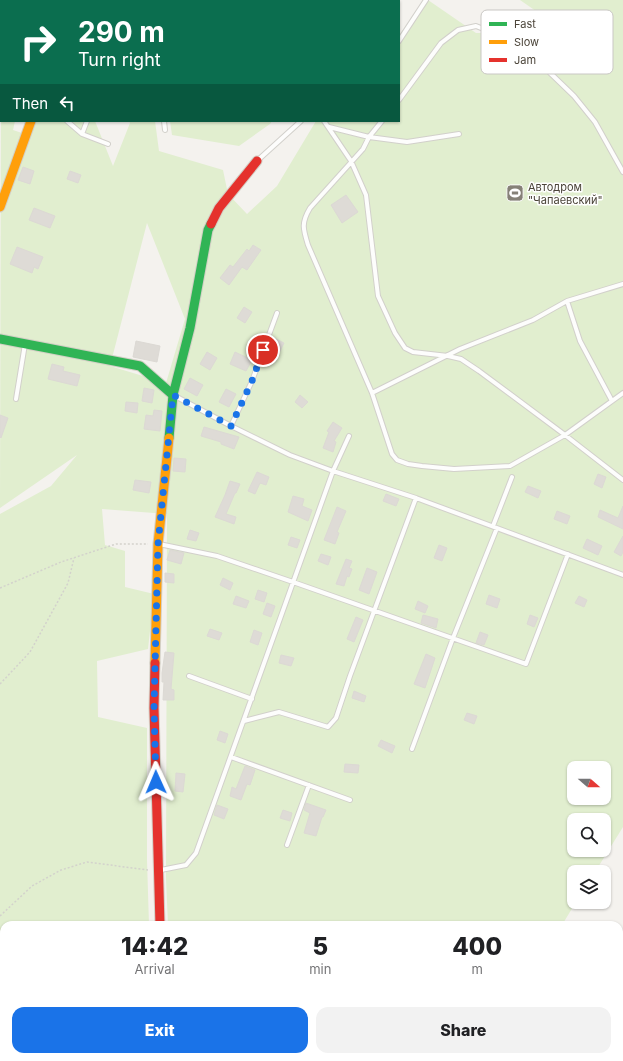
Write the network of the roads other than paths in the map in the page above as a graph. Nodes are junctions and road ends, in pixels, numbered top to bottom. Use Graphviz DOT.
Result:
graph roads {
  1 [pos="426,0"];
  2 [pos="481,28"];
  3 [pos="400,39"];
  4 [pos="551,74"];
  5 [pos="400,99"];
  6 [pos="31,122"];
  7 [pos="68,122"];
  8 [pos="87,122"];
  9 [pos="164,122"];
  10 [pos="300,122"];
  11 [pos="325,122"];
  12 [pos="381,122"];
  13 [pos="328,126"];
  14 [pos="166,130"];
  15 [pos="82,134"];
  16 [pos="459,134"];
  17 [pos="369,137"];
  18 [pos="108,144"];
  19 [pos="257,161"];
  20 [pos="351,161"];
  21 [pos="623,172"];
  22 [pos="0,207"];
  23 [pos="623,284"];
  24 [pos="568,301"];
  25 [pos="277,313"];
  26 [pos="0,339"];
  27 [pos="25,344"];
  28 [pos="448,356"];
  29 [pos="372,393"];
  30 [pos="623,393"];
  31 [pos="173,395"];
  32 [pos="16,399"];
  33 [pos="612,401"];
  34 [pos="231,426"];
  35 [pos="565,435"];
  36 [pos="349,436"];
  37 [pos="333,471"];
  38 [pos="512,477"];
  39 [pos="623,480"];
  40 [pos="416,498"];
  41 [pos="495,527"];
  42 [pos="158,544"];
  43 [pos="568,554"];
  44 [pos="623,574"];
  45 [pos="293,582"];
  46 [pos="374,610"];
  47 [pos="453,638"];
  48 [pos="189,676"];
  49 [pos="252,699"];
  50 [pos="244,721"];
  51 [pos="412,749"];
  52 [pos="231,757"];
  53 [pos="309,785"];
  54 [pos="350,800"];
  55 [pos="287,845"];
  56 [pos="158,871"];
  57 [pos="160,921"];
  1 -- 3 [label="lane"];
  2 -- 5 [label="lane"];
  4 -- 21 [label="lane"];
  6 -- 22 [label="street"];
  7 -- 15 [label="lane"];
  8 -- 15 [label="lane"];
  9 -- 14 [label="lane"];
  10 -- 19 [label="lane"];
  11 -- 13 [label="lane"];
  12 -- 17 [label="lane"];
  13 -- 17 [label="lane"];
  13 -- 20 [label="lane"];
  15 -- 18 [label="lane"];
  16 -- 17 [label="lane"];
  17 -- 20 [label="lane"];
  19 -- 31 [label="street"];
  20 -- 28 [label="lane"];
  20 -- 29 [label="lane"];
  23 -- 24 [label="lane"];
  24 -- 28 [label="lane"];
  24 -- 33 [label="lane"];
  25 -- 34 [label="lane"];
  26 -- 27 [label="street"];
  27 -- 31 [label="street"];
  27 -- 32 [label="lane"];
  28 -- 29 [label="lane"];
  28 -- 35 [label="lane"];
  29 -- 35 [label="lane"];
  30 -- 33 [label="lane"];
  31 -- 34 [label="lane"];
  31 -- 42 [label="street"];
  33 -- 35 [label="lane"];
  34 -- 37 [label="lane"];
  35 -- 39 [label="lane"];
  36 -- 37 [label="lane"];
  37 -- 40 [label="lane"];
  37 -- 45 [label="lane"];
  38 -- 41 [label="lane"];
  40 -- 41 [label="lane"];
  40 -- 46 [label="lane"];
  41 -- 43 [label="lane"];
  41 -- 47 [label="lane"];
  42 -- 45 [label="lane"];
  42 -- 56 [label="street"];
  43 -- 44 [label="lane"];
  43 -- 47 [label="lane"];
  45 -- 46 [label="lane"];
  45 -- 49 [label="lane"];
  46 -- 47 [label="lane"];
  46 -- 50 [label="lane"];
  47 -- 51 [label="lane"];
  48 -- 49 [label="lane"];
  49 -- 50 [label="lane"];
  50 -- 52 [label="lane"];
  52 -- 53 [label="lane"];
  52 -- 56 [label="lane"];
  53 -- 54 [label="lane"];
  53 -- 55 [label="lane"];
  56 -- 57 [label="street"];
}
